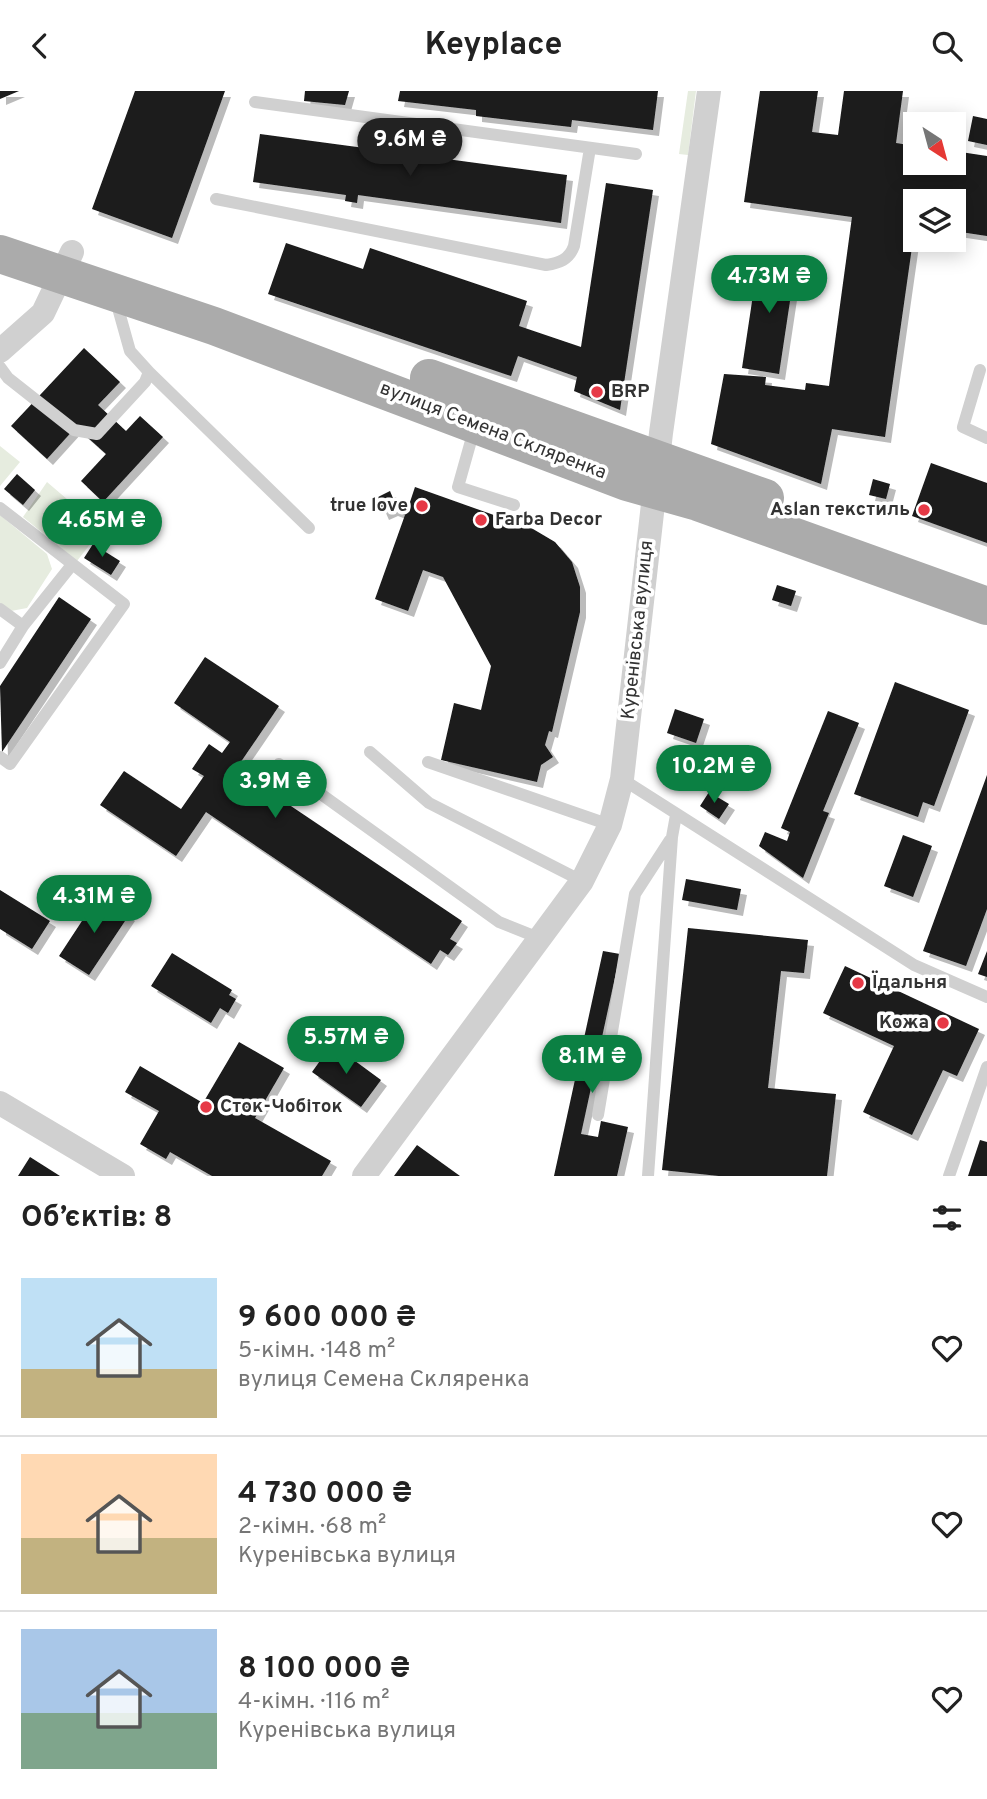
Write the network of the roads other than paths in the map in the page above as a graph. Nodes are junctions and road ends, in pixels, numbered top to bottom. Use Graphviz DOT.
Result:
graph roads {
  1 [pos="709,91"];
  2 [pos="255,102"];
  3 [pos="590,148"];
  4 [pos="636,154"];
  5 [pos="216,199"];
  6 [pos="0,225"];
  7 [pos="0,254"];
  8 [pos="66,264"];
  9 [pos="114,294"];
  10 [pos="0,351"];
  11 [pos="0,367"];
  12 [pos="980,370"];
  13 [pos="149,372"];
  14 [pos="476,423"];
  15 [pos="987,437"];
  16 [pos="656,474"];
  17 [pos="514,505"];
  18 [pos="0,508"];
  19 [pos="309,527"];
  20 [pos="71,566"];
  21 [pos="987,578"];
  22 [pos="987,607"];
  23 [pos="0,609"];
  24 [pos="23,626"];
  25 [pos="2,655"];
  26 [pos="370,752"];
  27 [pos="0,757"];
  28 [pos="428,762"];
  29 [pos="279,764"];
  30 [pos="622,779"];
  31 [pos="676,815"];
  32 [pos="610,825"];
  33 [pos="672,837"];
  34 [pos="583,881"];
  35 [pos="539,938"];
  36 [pos="987,997"];
  37 [pos="986,1073"];
  38 [pos="0,1103"];
  39 [pos="598,1115"];
  40 [pos="123,1176"];
  41 [pos="364,1176"];
  42 [pos="648,1176"];
  43 [pos="949,1176"];
  1 -- 16 [label="street, Куренівська вулиця"];
  2 -- 3 [label="lane"];
  3 -- 4 [label="lane"];
  3 -- 5 [label="lane"];
  6 -- 8 [label="main road, вулиця Семена Скляренка"];
  7 -- 8 [label="main road, вулиця Семена Скляренка"];
  8 -- 9 [label="main road, вулиця Семена Скляренка"];
  8 -- 10 [label="street"];
  8 -- 16 [label="main road, вулиця Семена Скляренка"];
  9 -- 13 [label="lane"];
  9 -- 14 [label="main road, вулиця Семена Скляренка"];
  11 -- 13 [label="lane"];
  12 -- 15 [label="lane"];
  13 -- 19 [label="lane"];
  14 -- 16 [label="main road, вулиця Семена Скляренка"];
  14 -- 17 [label="lane"];
  16 -- 21 [label="main road, вулиця Семена Скляренка"];
  16 -- 22 [label="main road, вулиця Семена Скляренка"];
  16 -- 30 [label="street, Куренівська вулиця"];
  18 -- 20 [label="lane"];
  20 -- 24 [label="lane"];
  20 -- 27 [label="lane"];
  23 -- 24 [label="lane"];
  24 -- 25 [label="lane"];
  26 -- 34 [label="lane"];
  28 -- 32 [label="lane"];
  29 -- 35 [label="lane"];
  30 -- 31 [label="lane"];
  30 -- 32 [label="street, Куренівська вулиця"];
  31 -- 33 [label="lane"];
  31 -- 36 [label="lane"];
  32 -- 34 [label="street, Куренівська вулиця"];
  33 -- 39 [label="lane"];
  33 -- 42 [label="lane"];
  34 -- 35 [label="street, Куренівська вулиця"];
  35 -- 41 [label="street, Куренівська вулиця"];
  37 -- 43 [label="lane"];
  38 -- 40 [label="street"];
}
